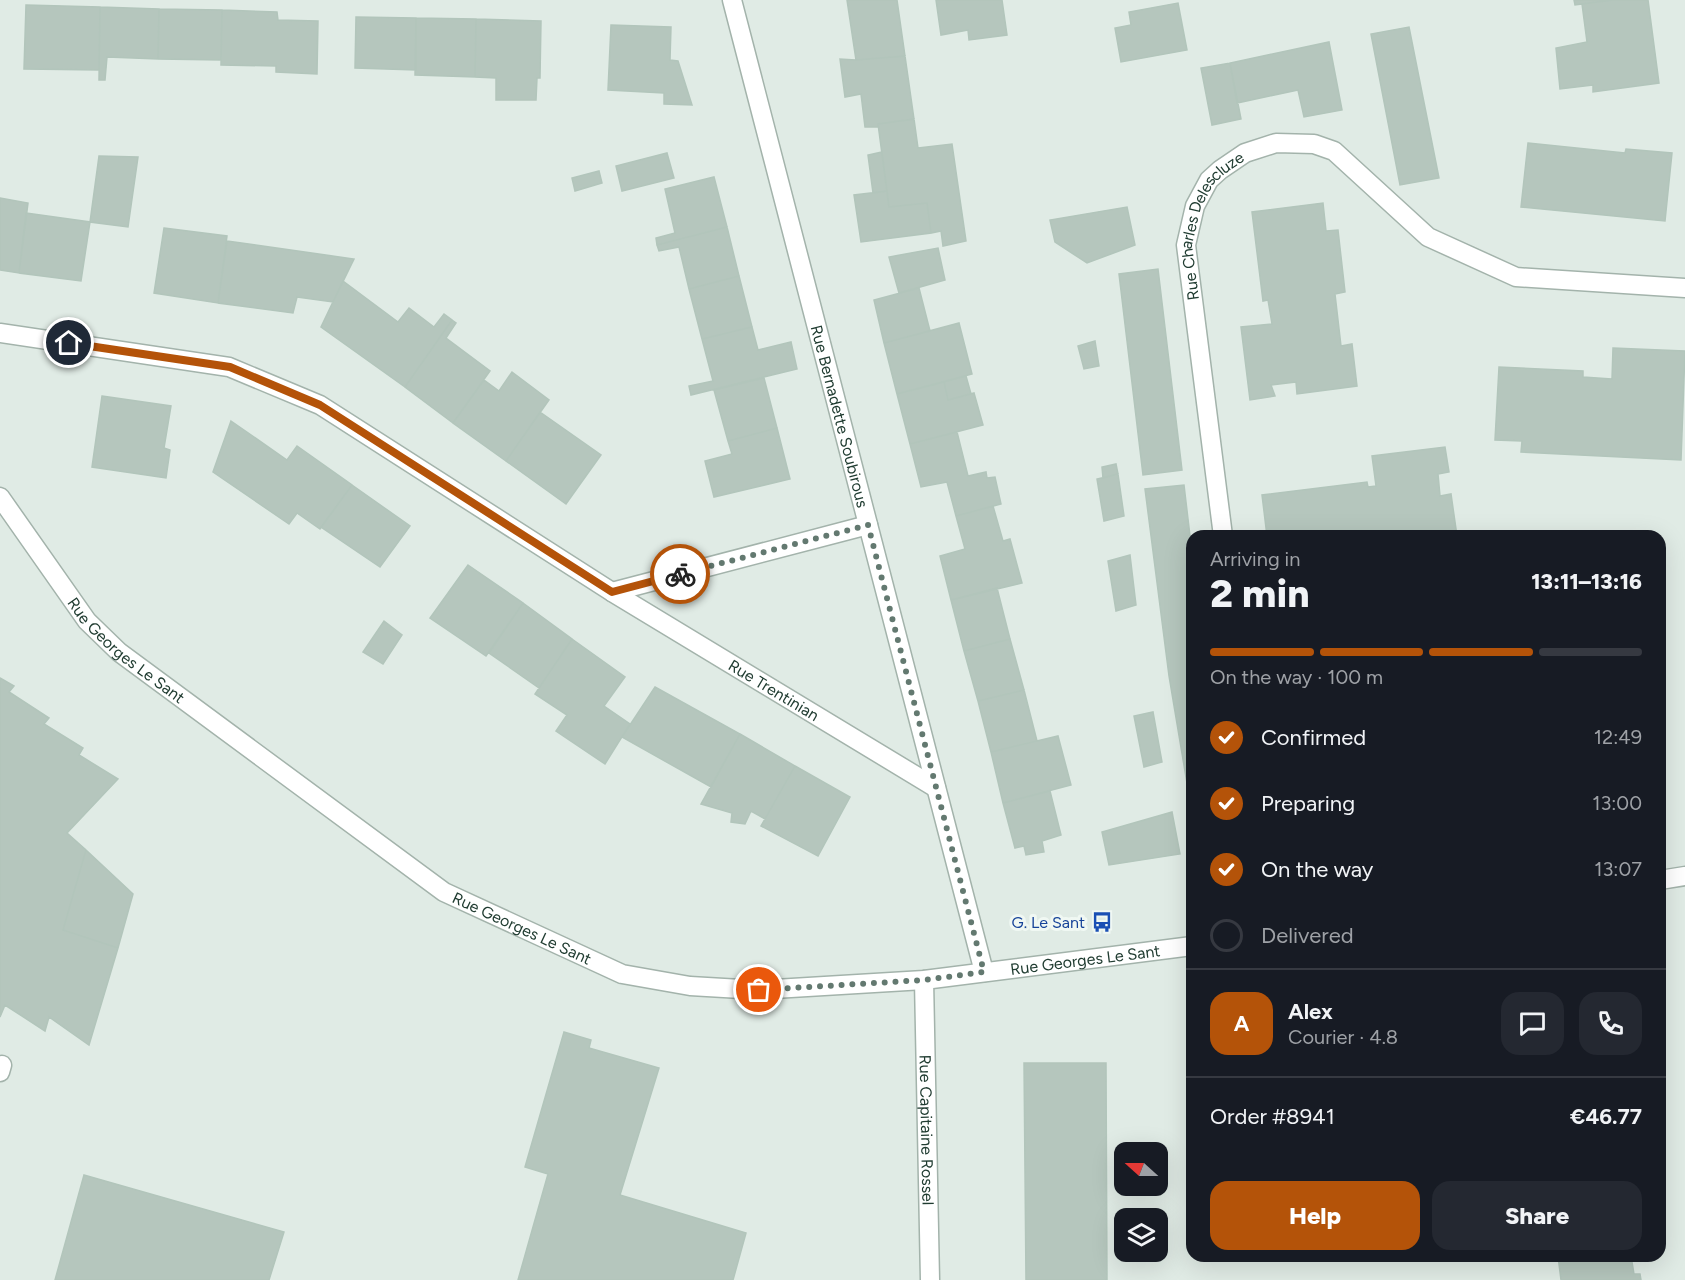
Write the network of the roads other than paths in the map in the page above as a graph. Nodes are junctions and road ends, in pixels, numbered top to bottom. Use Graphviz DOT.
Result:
graph roads {
  1 [pos="732,0"];
  2 [pos="1685,288"];
  3 [pos="0,333"];
  4 [pos="3,507"];
  5 [pos="868,525"];
  6 [pos="1223,530"];
  7 [pos="612,592"];
  8 [pos="936,788"];
  9 [pos="1685,876"];
  10 [pos="1666,879"];
  11 [pos="1186,947"];
  12 [pos="984,972"];
  13 [pos="924,980"];
  14 [pos="930,1280"];
  1 -- 5 [label="street, Rue Bernadette Soubirous"];
  2 -- 6 [label="street, Rue Charles Delescluze"];
  3 -- 7 [label="street, Rue Trentinian"];
  4 -- 13 [label="street, Rue Georges Le Sant"];
  5 -- 7 [label="street"];
  5 -- 8 [label="street, Rue Bernadette Soubirous"];
  7 -- 8 [label="street, Rue Trentinian"];
  8 -- 12 [label="street, Rue Bernadette Soubirous"];
  9 -- 10 [label="street"];
  11 -- 12 [label="street, Rue Georges Le Sant"];
  12 -- 13 [label="street, Rue Georges Le Sant"];
  13 -- 14 [label="street, Rue Capitaine Rossel"];
}
